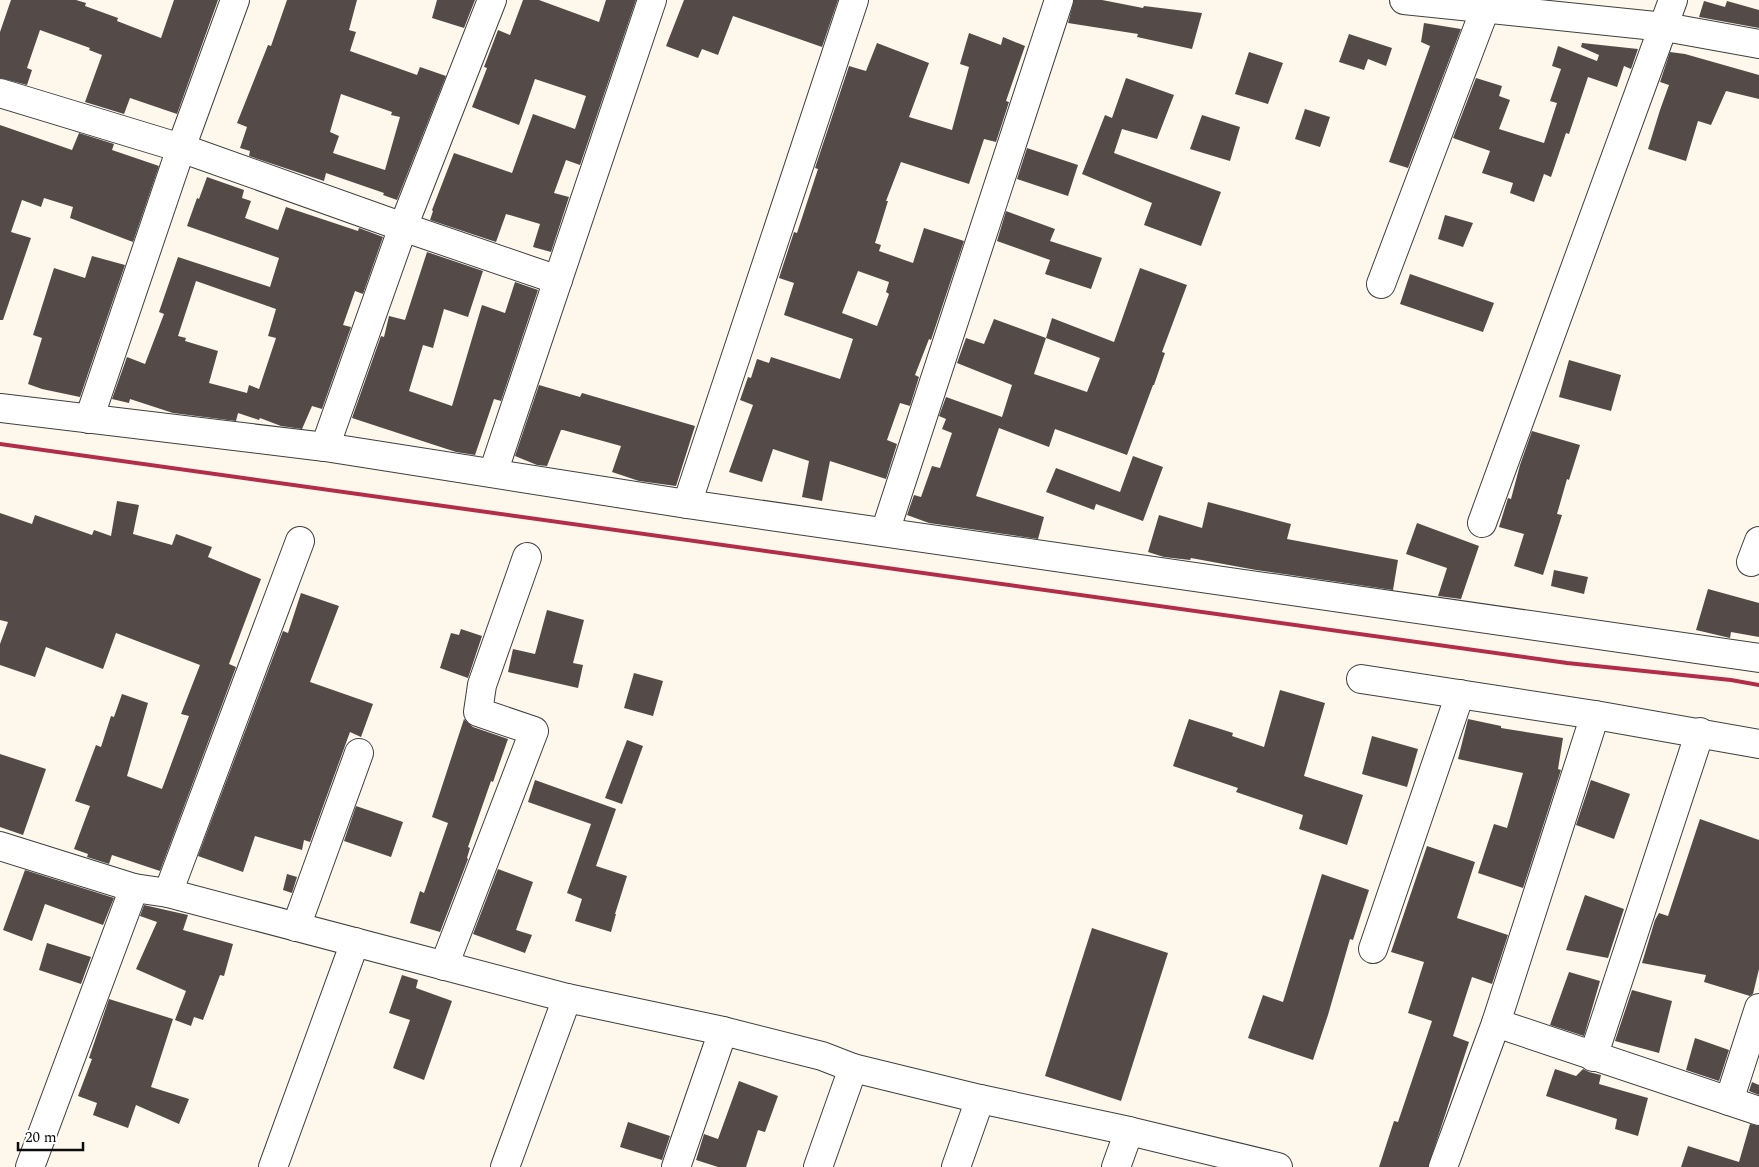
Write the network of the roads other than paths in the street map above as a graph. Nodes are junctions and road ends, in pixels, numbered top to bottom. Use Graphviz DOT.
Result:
graph roads {
  1 [pos="235,0"];
  2 [pos="492,0"];
  3 [pos="652,0"];
  4 [pos="854,0"];
  5 [pos="1058,0"];
  6 [pos="1404,0"];
  7 [pos="1673,0"];
  8 [pos="1485,9"];
  9 [pos="1665,27"];
  10 [pos="1759,44"];
  11 [pos="0,93"];
  12 [pos="181,148"];
  13 [pos="403,227"];
  14 [pos="558,280"];
  15 [pos="1381,284"];
  16 [pos="0,408"];
  17 [pos="89,419"];
  18 [pos="325,447"];
  19 [pos="493,473"];
  20 [pos="687,504"];
  21 [pos="1482,523"];
  22 [pos="885,532"];
  23 [pos="300,541"];
  24 [pos="527,557"];
  25 [pos="1759,658"];
  26 [pos="1361,679"];
  27 [pos="1460,694"];
  28 [pos="1595,715"];
  29 [pos="1700,732"];
  30 [pos="1759,744"];
  31 [pos="359,753"];
  32 [pos="0,846"];
  33 [pos="134,888"];
  34 [pos="168,893"];
  35 [pos="296,927"];
  36 [pos="354,942"];
  37 [pos="1373,949"];
  38 [pos="444,966"];
  39 [pos="567,998"];
  40 [pos="1759,1008"];
  41 [pos="1496,1023"];
  42 [pos="723,1031"];
  43 [pos="1594,1057"];
  44 [pos="853,1068"];
  45 [pos="980,1099"];
  46 [pos="1730,1101"];
  47 [pos="1759,1111"];
  48 [pos="1129,1131"];
  49 [pos="30,1167"];
  50 [pos="273,1167"];
  51 [pos="505,1167"];
  52 [pos="676,1167"];
  53 [pos="818,1167"];
  54 [pos="956,1167"];
  55 [pos="1116,1167"];
  56 [pos="1278,1167"];
  57 [pos="1443,1167"];
  1 -- 12 [label="street"];
  2 -- 13 [label="street"];
  3 -- 14 [label="street"];
  4 -- 20 [label="street"];
  5 -- 22 [label="street"];
  6 -- 8 [label="street"];
  7 -- 9 [label="street"];
  8 -- 9 [label="street"];
  8 -- 15 [label="street"];
  9 -- 10 [label="street"];
  9 -- 21 [label="street"];
  11 -- 12 [label="street"];
  12 -- 13 [label="street"];
  12 -- 17 [label="street"];
  13 -- 14 [label="street"];
  13 -- 18 [label="street"];
  14 -- 19 [label="street"];
  16 -- 17 [label="street"];
  17 -- 18 [label="street"];
  18 -- 19 [label="street"];
  19 -- 20 [label="street"];
  20 -- 22 [label="street"];
  22 -- 25 [label="street"];
  23 -- 34 [label="street"];
  24 -- 38 [label="street"];
  26 -- 27 [label="street"];
  27 -- 28 [label="street"];
  27 -- 37 [label="street"];
  28 -- 29 [label="street"];
  28 -- 41 [label="street"];
  29 -- 30 [label="street"];
  29 -- 43 [label="street"];
  31 -- 35 [label="street"];
  32 -- 33 [label="street"];
  33 -- 34 [label="street"];
  33 -- 49 [label="street"];
  34 -- 35 [label="street"];
  35 -- 36 [label="street"];
  36 -- 38 [label="street"];
  36 -- 50 [label="street"];
  38 -- 39 [label="street"];
  39 -- 42 [label="street"];
  39 -- 51 [label="street"];
  40 -- 46 [label="street"];
  41 -- 43 [label="street"];
  41 -- 57 [label="street"];
  42 -- 44 [label="street"];
  42 -- 52 [label="street"];
  43 -- 46 [label="street"];
  44 -- 45 [label="street"];
  44 -- 53 [label="street"];
  45 -- 48 [label="street"];
  45 -- 54 [label="street"];
  46 -- 47 [label="street"];
  48 -- 55 [label="street"];
  48 -- 56 [label="street"];
}
